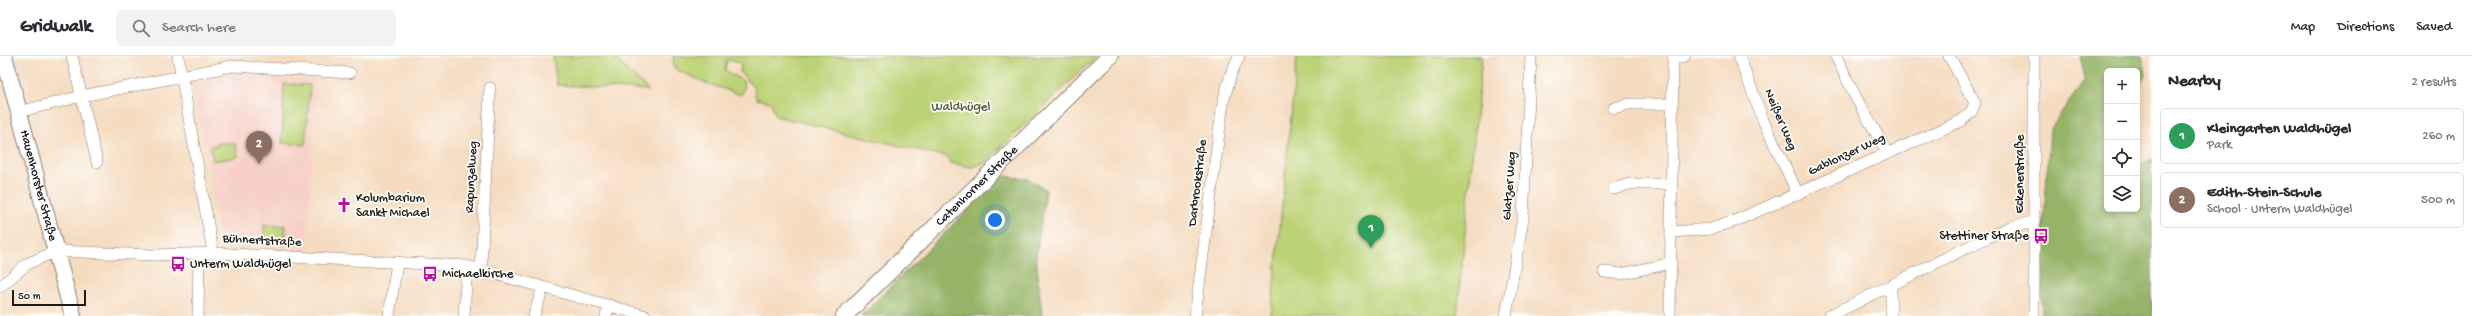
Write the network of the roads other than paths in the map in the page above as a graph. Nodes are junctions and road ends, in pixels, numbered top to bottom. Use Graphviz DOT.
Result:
graph roads {
  1 [pos="4,56"];
  2 [pos="72,56"];
  3 [pos="178,56"];
  4 [pos="1110,56"];
  5 [pos="1239,56"];
  6 [pos="1531,56"];
  7 [pos="1685,56"];
  8 [pos="1739,56"];
  9 [pos="1836,56"];
  10 [pos="1949,56"];
  11 [pos="2034,56"];
  12 [pos="1673,57"];
  13 [pos="350,73"];
  14 [pos="182,76"];
  15 [pos="490,88"];
  16 [pos="82,96"];
  17 [pos="1672,104"];
  18 [pos="1614,108"];
  19 [pos="18,112"];
  20 [pos="1887,152"];
  21 [pos="96,162"];
  22 [pos="1672,184"];
  23 [pos="1614,189"];
  24 [pos="1798,194"];
  25 [pos="2034,222"];
  26 [pos="1671,232"];
  27 [pos="56,251"];
  28 [pos="213,253"];
  29 [pos="198,255"];
  30 [pos="397,262"];
  31 [pos="1671,263"];
  32 [pos="467,266"];
  33 [pos="481,268"];
  34 [pos="1604,272"];
  35 [pos="1891,285"];
  36 [pos="0,287"];
  37 [pos="543,287"];
  38 [pos="609,305"];
  39 [pos="73,316"];
  40 [pos="198,316"];
  41 [pos="389,316"];
  42 [pos="464,316"];
  43 [pos="534,316"];
  44 [pos="606,316"];
  45 [pos="646,316"];
  46 [pos="844,316"];
  47 [pos="1195,316"];
  48 [pos="1506,316"];
  49 [pos="1670,316"];
  50 [pos="1829,316"];
  51 [pos="1891,316"];
  52 [pos="2034,316"];
  1 -- 19 [label="street, Hauenhorster Straße"];
  2 -- 16 [label="street"];
  3 -- 14 [label="street"];
  4 -- 46 [label="street, Catenhorner Straße"];
  5 -- 47 [label="street, Darbrookstraße"];
  6 -- 48 [label="street, Glatzer Weg"];
  7 -- 12 [label="street"];
  8 -- 24 [label="street, Neißer Weg"];
  9 -- 20 [label="street"];
  10 -- 20 [label="street, Gablonzer Weg"];
  11 -- 25 [label="street, Eckenerstraße"];
  12 -- 17 [label="street"];
  13 -- 14 [label="street"];
  14 -- 16 [label="street"];
  14 -- 28 [label="street"];
  15 -- 33 [label="street, Rapunzelweg"];
  16 -- 19 [label="street"];
  16 -- 21 [label="street"];
  17 -- 18 [label="street"];
  17 -- 22 [label="street"];
  19 -- 27 [label="street, Hauenhorster Straße"];
  20 -- 24 [label="street, Gablonzer Weg"];
  22 -- 23 [label="street"];
  22 -- 26 [label="street"];
  24 -- 26 [label="street, Gablonzer Weg"];
  25 -- 35 [label="street"];
  25 -- 52 [label="street, Eckenerstraße"];
  26 -- 31 [label="street"];
  27 -- 29 [label="street, Bühnertstraße"];
  27 -- 36 [label="street"];
  27 -- 39 [label="street, Hauenhorster Straße"];
  28 -- 29 [label="street, Bühnertstraße"];
  28 -- 30 [label="street, Bühnertstraße"];
  29 -- 40 [label="street"];
  30 -- 32 [label="street, Bühnertstraße"];
  30 -- 41 [label="street"];
  31 -- 34 [label="street"];
  31 -- 49 [label="street"];
  32 -- 33 [label="street, Bühnertstraße"];
  32 -- 42 [label="street"];
  33 -- 37 [label="street, Bühnertstraße"];
  35 -- 50 [label="street"];
  35 -- 51 [label="street"];
  37 -- 38 [label="street, Bühnertstraße"];
  37 -- 43 [label="street"];
  38 -- 44 [label="street"];
  38 -- 45 [label="street, Bühnertstraße"];
}
